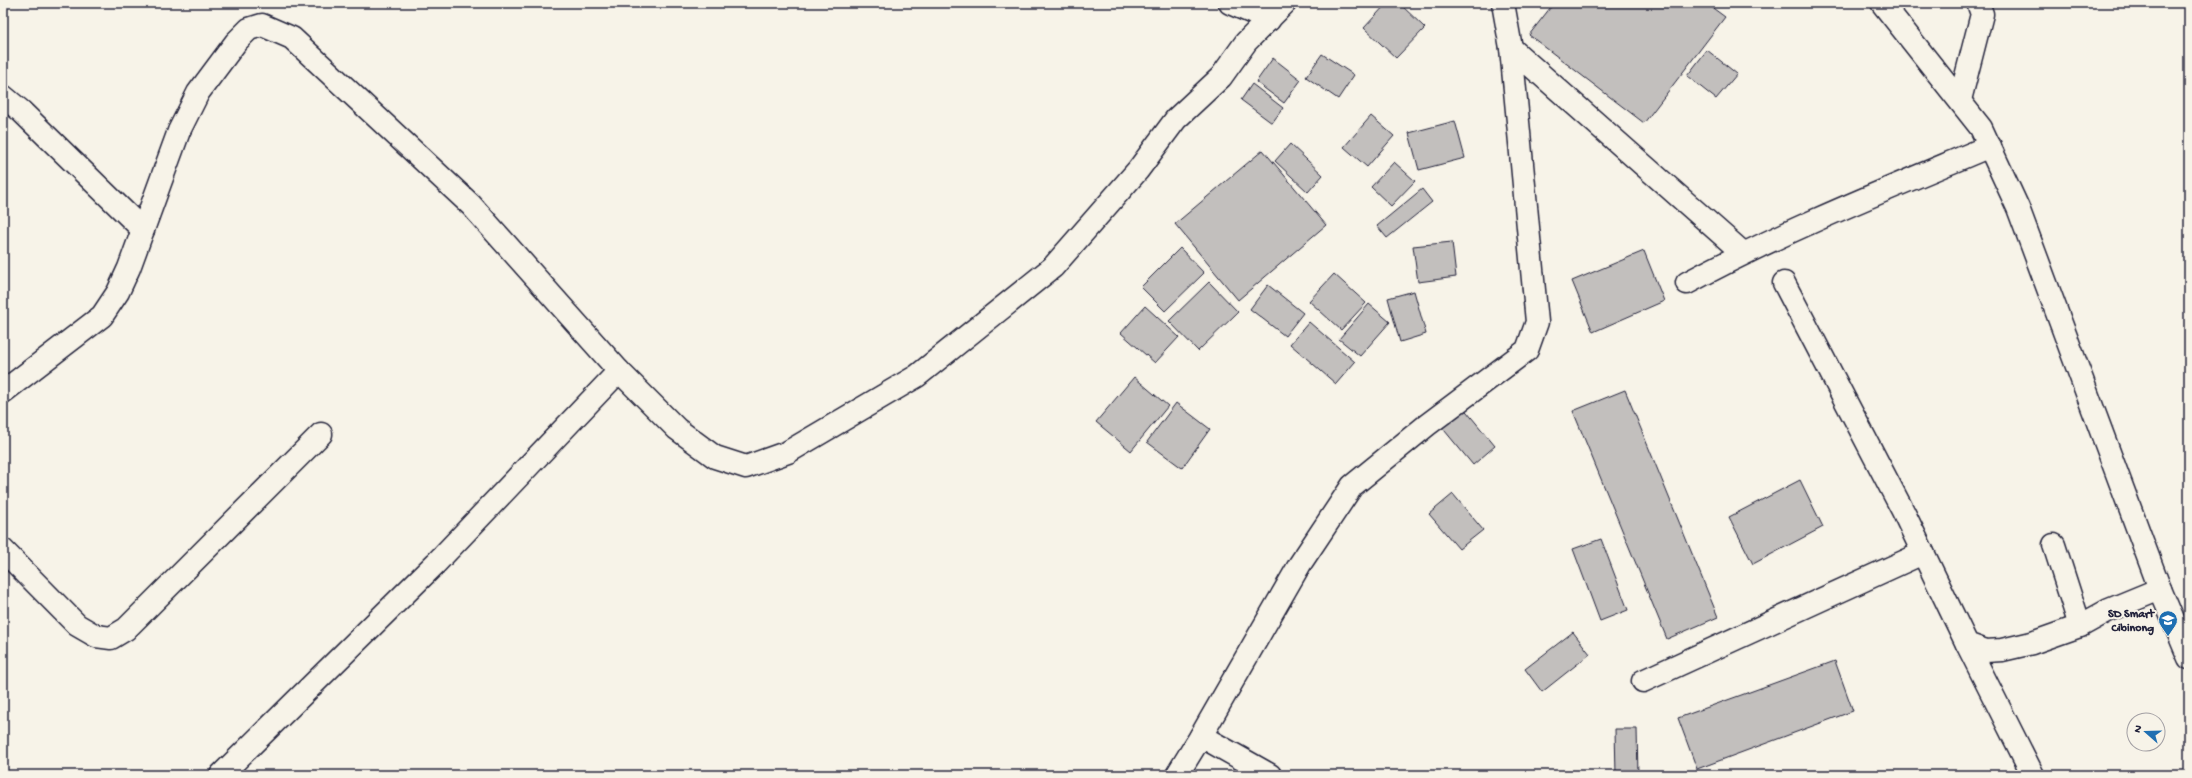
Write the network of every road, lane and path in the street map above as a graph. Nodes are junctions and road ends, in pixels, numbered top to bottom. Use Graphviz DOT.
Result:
graph roads {
  1 [pos="1230,3"];
  2 [pos="1285,3"];
  3 [pos="1503,3"];
  4 [pos="1882,3"];
  5 [pos="1978,3"];
  6 [pos="1269,20"];
  7 [pos="1511,48"];
  8 [pos="3,96"];
  9 [pos="1960,100"];
  10 [pos="1990,146"];
  11 [pos="143,230"];
  12 [pos="1743,253"];
  13 [pos="1687,283"];
  14 [pos="1784,283"];
  15 [pos="619,371"];
  16 [pos="3,392"];
  17 [pos="321,434"];
  18 [pos="2054,545"];
  19 [pos="3,550"];
  20 [pos="1923,553"];
  21 [pos="2160,589"];
  22 [pos="2080,626"];
  23 [pos="1967,644"];
  24 [pos="2189,658"];
  25 [pos="1643,681"];
  26 [pos="1201,736"];
  27 [pos="221,775"];
  28 [pos="1177,775"];
  29 [pos="1270,775"];
  30 [pos="2033,775"];
  1 -- 6 [label="street"];
  2 -- 6 [label="street"];
  3 -- 7 [label="street"];
  4 -- 9 [label="street"];
  5 -- 9 [label="street"];
  6 -- 15 [label="street"];
  7 -- 12 [label="street"];
  7 -- 26 [label="street"];
  8 -- 11 [label="street"];
  9 -- 10 [label="street"];
  10 -- 12 [label="street"];
  10 -- 21 [label="street"];
  11 -- 15 [label="street"];
  11 -- 16 [label="street"];
  12 -- 13 [label="street"];
  14 -- 20 [label="street"];
  15 -- 27 [label="street"];
  17 -- 19 [label="street"];
  18 -- 22 [label="street"];
  20 -- 23 [label="street"];
  20 -- 25 [label="street"];
  21 -- 22 [label="street"];
  21 -- 24 [label="street"];
  22 -- 23 [label="street"];
  23 -- 30 [label="street"];
  26 -- 28 [label="street"];
  26 -- 29 [label="street"];
}
